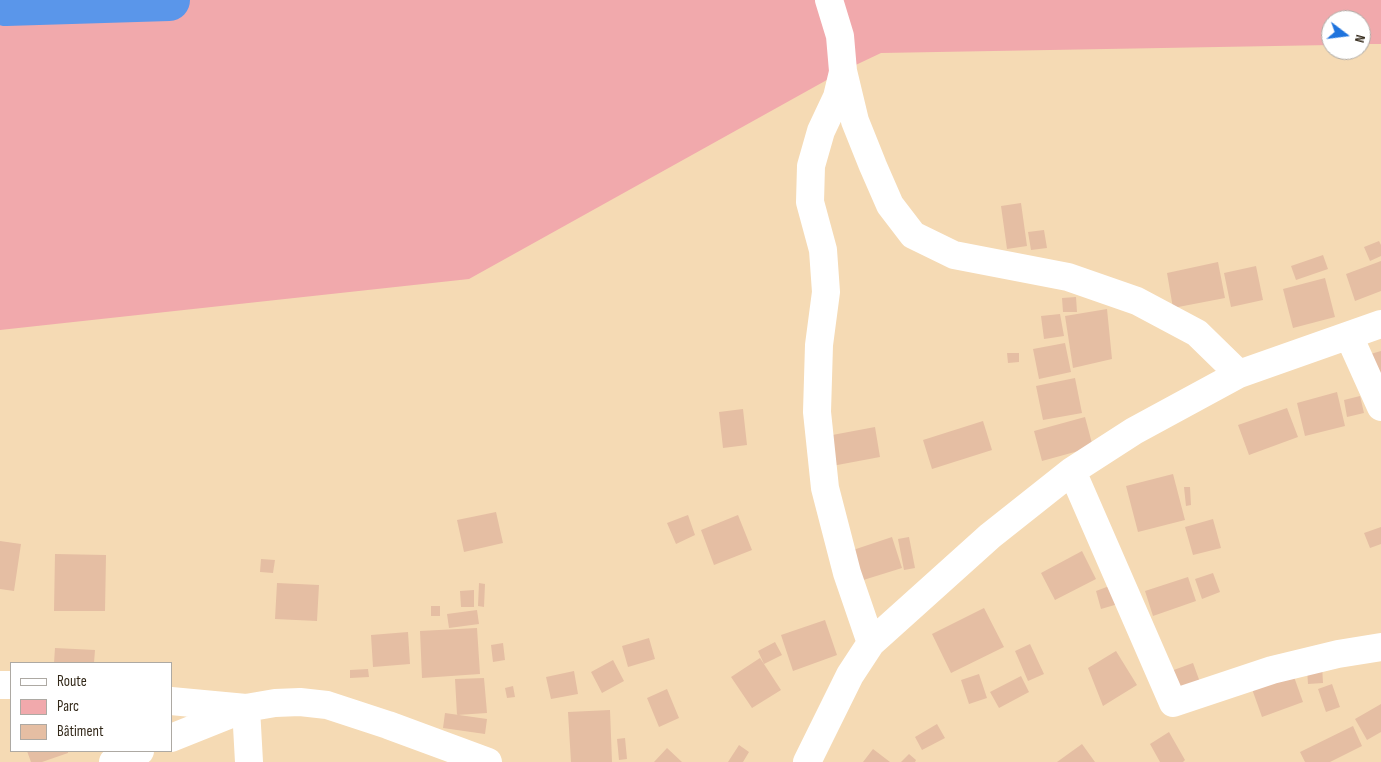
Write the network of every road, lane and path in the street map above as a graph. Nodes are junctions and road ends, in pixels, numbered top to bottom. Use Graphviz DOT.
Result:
graph roads {
  1 [pos="829,0"];
  2 [pos="844,71"];
  3 [pos="1381,324"];
  4 [pos="1349,336"];
  5 [pos="1239,374"];
  6 [pos="1381,407"];
  7 [pos="1072,471"];
  8 [pos="871,643"];
  9 [pos="1381,647"];
  10 [pos="172,700"];
  11 [pos="246,708"];
  12 [pos="172,738"];
  13 [pos="138,752"];
  14 [pos="113,762"];
  15 [pos="249,762"];
  16 [pos="488,762"];
  17 [pos="807,762"];
  1 -- 2 [label="street"];
  2 -- 5 [label="street"];
  2 -- 8 [label="street"];
  3 -- 4 [label="street"];
  4 -- 5 [label="street"];
  4 -- 6 [label="street"];
  5 -- 7 [label="street"];
  7 -- 8 [label="street"];
  7 -- 9 [label="street"];
  8 -- 17 [label="street"];
  10 -- 11 [label="street"];
  11 -- 12 [label="street"];
  11 -- 15 [label="street"];
  11 -- 16 [label="street"];
  13 -- 14 [label="street"];
}
